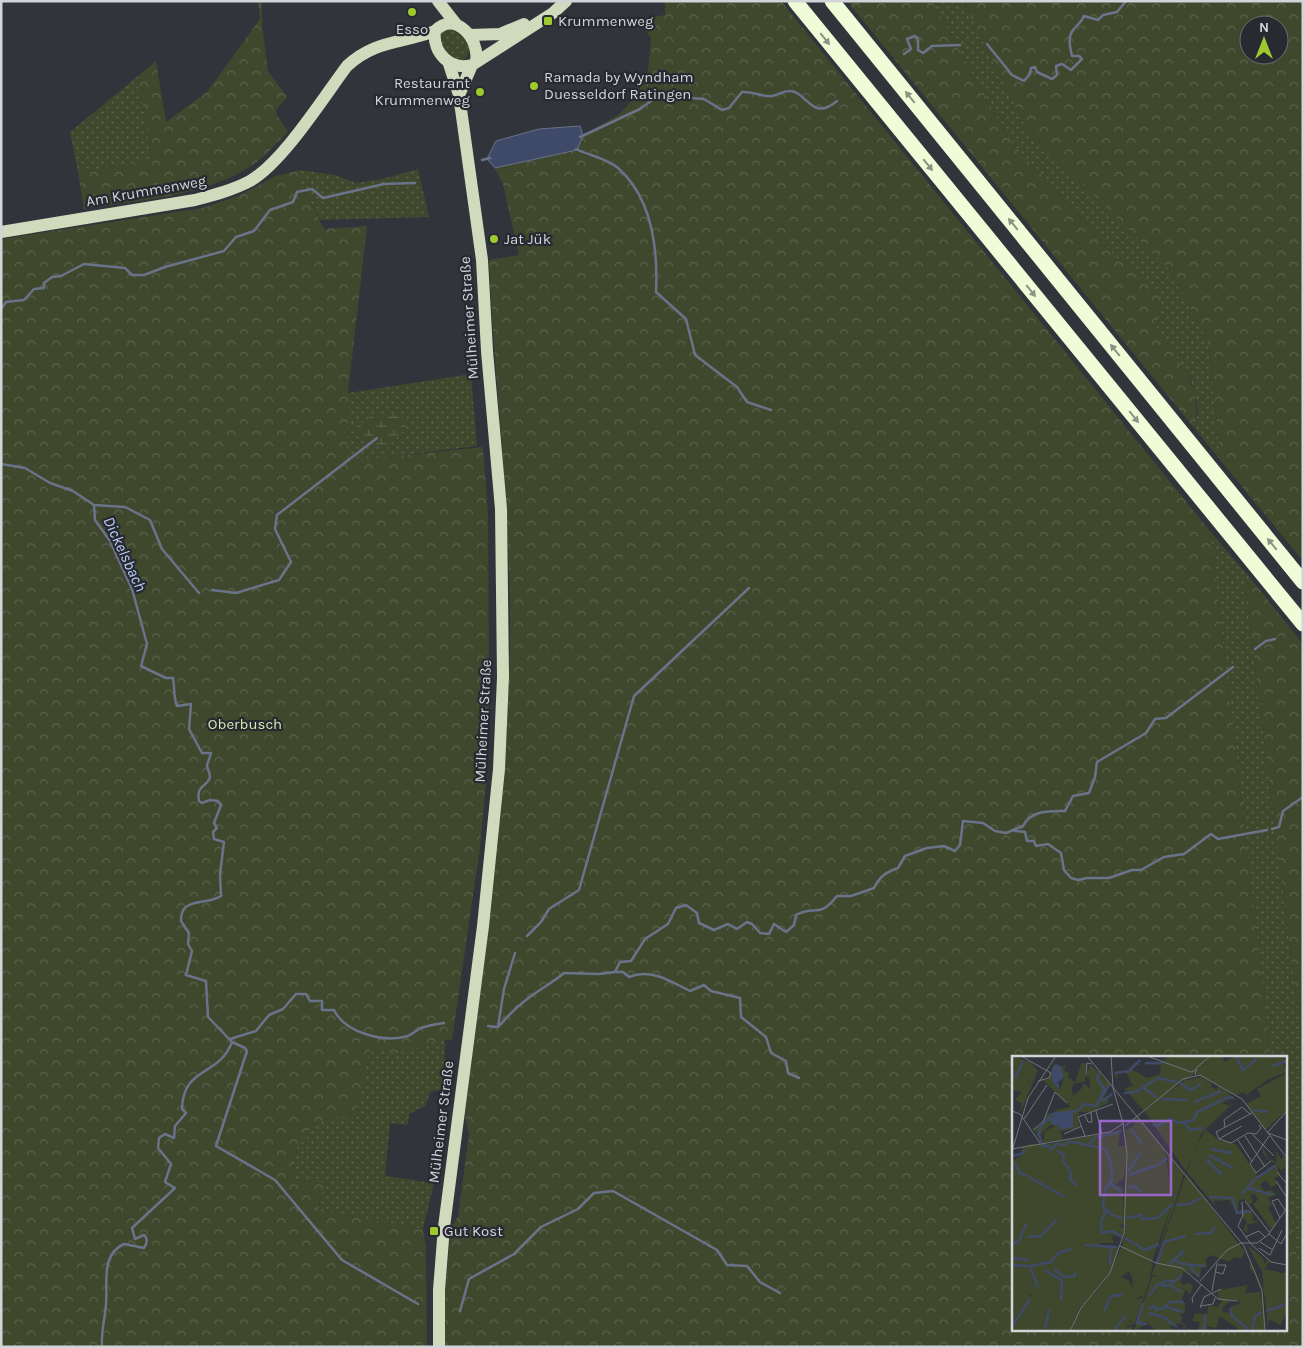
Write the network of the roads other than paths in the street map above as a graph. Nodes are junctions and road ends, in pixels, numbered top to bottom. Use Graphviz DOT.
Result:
graph roads {
  1 [pos="438,1"];
  2 [pos="564,1"];
  3 [pos="794,1"];
  4 [pos="832,1"];
  5 [pos="456,24"];
  6 [pos="437,29"];
  7 [pos="470,35"];
  8 [pos="413,40"];
  9 [pos="436,46"];
  10 [pos="448,61"];
  11 [pos="474,63"];
  12 [pos="459,95"];
  13 [pos="1,232"];
  14 [pos="1303,582"];
  15 [pos="1303,624"];
  16 [pos="439,1347"];
  1 -- 5 [label="main road"];
  1 -- 6 [label="main road"];
  2 -- 7 [label="main road"];
  2 -- 11 [label="main road"];
  3 -- 15 [label="highway, one-way"];
  14 -- 4 [label="highway, one-way"];
  5 -- 6 [label="main road"];
  5 -- 7 [label="main road"];
  6 -- 8 [label="main road, Am Krummenweg"];
  6 -- 9 [label="main road"];
  7 -- 11 [label="main road"];
  8 -- 9 [label="main road, Am Krummenweg"];
  8 -- 13 [label="main road, Am Krummenweg"];
  9 -- 10 [label="main road"];
  10 -- 11 [label="main road"];
  10 -- 12 [label="main road, Mülheimer Straße"];
  11 -- 12 [label="main road"];
  12 -- 16 [label="main road, Mülheimer Straße"];
}
